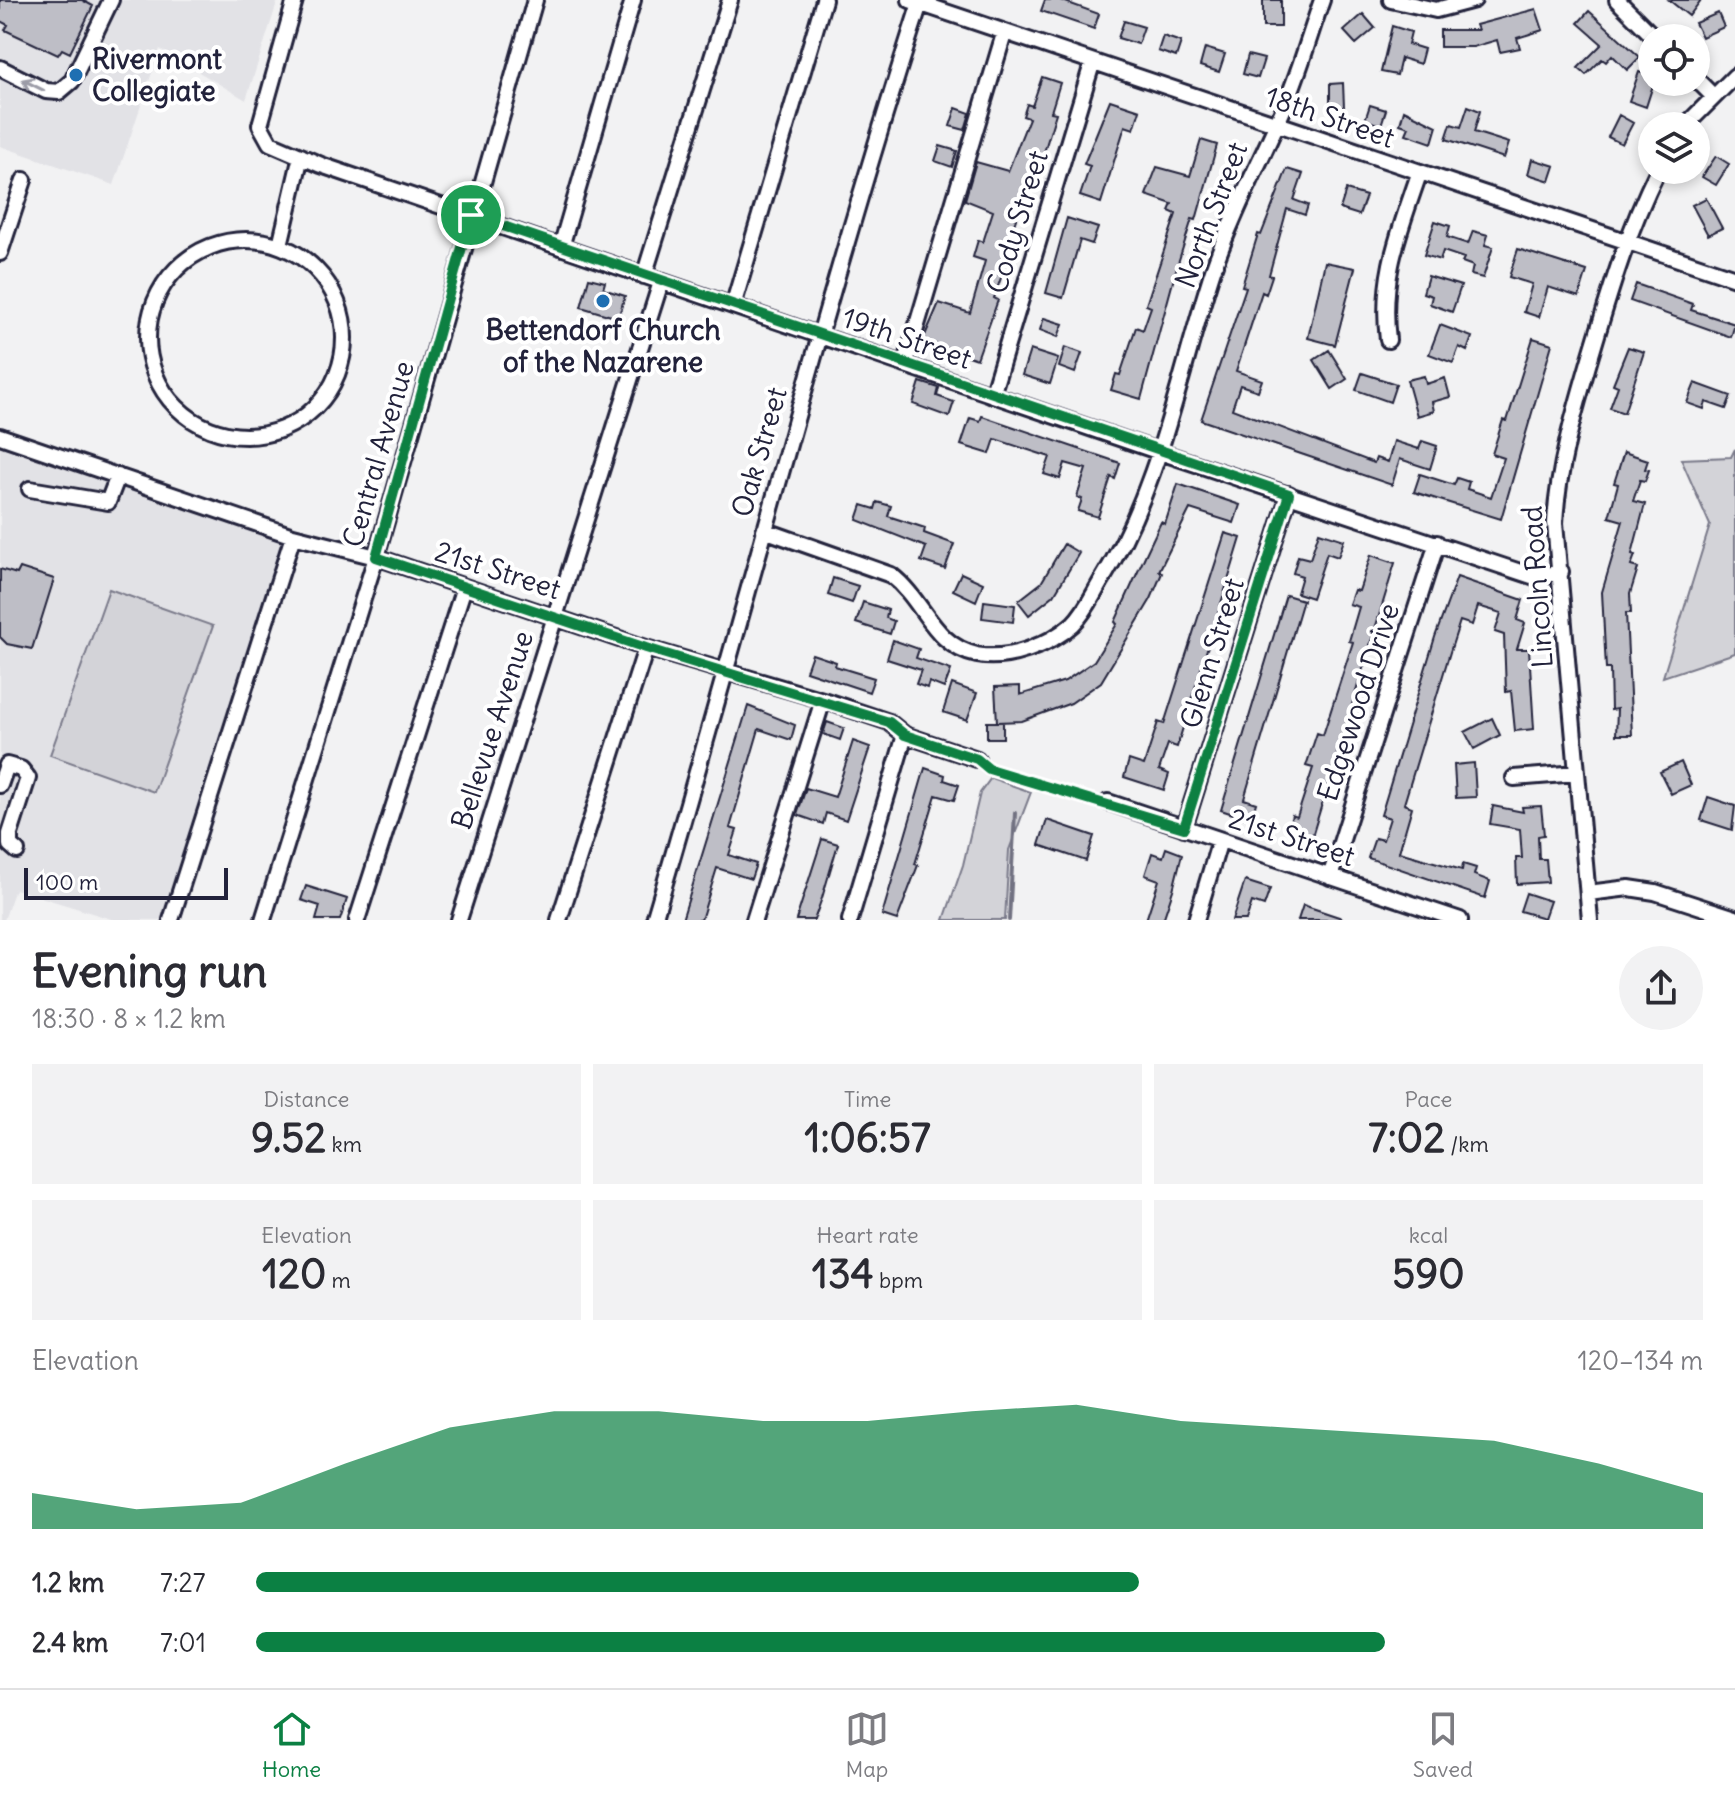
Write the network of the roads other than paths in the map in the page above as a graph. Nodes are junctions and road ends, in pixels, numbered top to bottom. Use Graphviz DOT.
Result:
graph roads {
  1 [pos="111,0"];
  2 [pos="295,0"];
  3 [pos="535,0"];
  4 [pos="633,0"];
  5 [pos="730,0"];
  6 [pos="824,0"];
  7 [pos="1322,0"];
  8 [pos="1391,0"];
  9 [pos="1474,0"];
  10 [pos="1617,0"];
  11 [pos="917,1"];
  12 [pos="1641,24"];
  13 [pos="1004,34"];
  14 [pos="1092,64"];
  15 [pos="0,68"];
  16 [pos="1735,76"];
  17 [pos="1710,93"];
  18 [pos="1713,96"];
  19 [pos="1698,112"];
  20 [pos="1274,126"];
  21 [pos="301,156"];
  22 [pos="1419,174"];
  23 [pos="24,180"];
  24 [pos="1651,184"];
  25 [pos="471,215"];
  26 [pos="1625,241"];
  27 [pos="280,245"];
  28 [pos="561,247"];
  29 [pos="0,253"];
  30 [pos="644,276"];
  31 [pos="1735,278"];
  32 [pos="661,282"];
  33 [pos="733,306"];
  34 [pos="820,336"];
  35 [pos="1388,340"];
  36 [pos="905,365"];
  37 [pos="992,395"];
  38 [pos="0,436"];
  39 [pos="1160,452"];
  40 [pos="118,476"];
  41 [pos="30,489"];
  42 [pos="1289,494"];
  43 [pos="764,530"];
  44 [pos="293,536"];
  45 [pos="1437,543"];
  46 [pos="376,557"];
  47 [pos="1561,572"];
  48 [pos="464,587"];
  49 [pos="555,617"];
  50 [pos="646,648"];
  51 [pos="728,671"];
  52 [pos="823,700"];
  53 [pos="905,735"];
  54 [pos="977,759"];
  55 [pos="1577,773"];
  56 [pos="1514,778"];
  57 [pos="0,785"];
  58 [pos="1108,802"];
  59 [pos="1184,828"];
  60 [pos="1220,840"];
  61 [pos="17,851"];
  62 [pos="1330,877"];
  63 [pos="1588,893"];
  64 [pos="1735,918"];
  65 [pos="171,920"];
  66 [pos="263,920"];
  67 [pos="357,920"];
  68 [pos="459,920"];
  69 [pos="559,920"];
  70 [pos="654,920"];
  71 [pos="754,920"];
  72 [pos="850,920"];
  73 [pos="1196,920"];
  74 [pos="1460,920"];
  75 [pos="1590,920"];
  1 -- 15 [label="street, one-way"];
  2 -- 21 [label="street, 19th Street"];
  3 -- 25 [label="street, Central Avenue"];
  4 -- 28 [label="street"];
  5 -- 30 [label="street"];
  6 -- 33 [label="street"];
  7 -- 20 [label="street, North Street"];
  8 -- 9 [label="street"];
  10 -- 12 [label="street"];
  11 -- 13 [label="street, 18th Street"];
  11 -- 34 [label="street, Oak Street"];
  13 -- 14 [label="street, 18th Street"];
  13 -- 36 [label="street"];
  14 -- 20 [label="street, 18th Street"];
  14 -- 37 [label="street, Cody Street"];
  16 -- 18 [label="street"];
  17 -- 18 [label="street"];
  18 -- 19 [label="street"];
  20 -- 22 [label="street, 18th Street"];
  20 -- 39 [label="street, North Street"];
  21 -- 25 [label="street, 19th Street"];
  21 -- 27 [label="street"];
  22 -- 26 [label="street, 18th Street"];
  22 -- 35 [label="street"];
  23 -- 29 [label="street"];
  24 -- 26 [label="street, Lincoln Road"];
  25 -- 28 [label="street, 19th Street"];
  25 -- 46 [label="street, Central Avenue"];
  26 -- 31 [label="street, 18th Street"];
  26 -- 47 [label="street, Lincoln Road"];
  27 -- 27 [label="street"];
  28 -- 30 [label="street, 19th Street"];
  30 -- 32 [label="street, 19th Street"];
  32 -- 33 [label="street, 19th Street"];
  32 -- 49 [label="street, Bellevue Avenue"];
  33 -- 34 [label="street, 19th Street"];
  34 -- 36 [label="street, 19th Street"];
  34 -- 43 [label="street, Oak Street"];
  36 -- 37 [label="street, 19th Street"];
  37 -- 39 [label="street, 19th Street"];
  38 -- 40 [label="street, 21st Street"];
  39 -- 42 [label="street, 19th Street"];
  39 -- 43 [label="street, North Street"];
  40 -- 41 [label="street"];
  40 -- 44 [label="street, 21st Street"];
  42 -- 45 [label="street, 19th Street"];
  42 -- 59 [label="street, Glenn Street"];
  43 -- 51 [label="street, Oak Street"];
  44 -- 46 [label="street, 21st Street"];
  44 -- 65 [label="street"];
  45 -- 47 [label="street, 19th Street"];
  45 -- 62 [label="street, Edgewood Drive"];
  46 -- 48 [label="street, 21st Street"];
  46 -- 66 [label="street, Central Avenue"];
  47 -- 55 [label="street, Lincoln Road"];
  48 -- 49 [label="street, 21st Street"];
  48 -- 67 [label="street"];
  49 -- 50 [label="street, 21st Street"];
  49 -- 68 [label="street, Bellevue Avenue"];
  50 -- 51 [label="street, 21st Street"];
  50 -- 69 [label="street"];
  51 -- 52 [label="street, 21st Street"];
  51 -- 70 [label="street, Oak Street"];
  52 -- 53 [label="street, 21st Street"];
  52 -- 71 [label="street"];
  53 -- 54 [label="street, 21st Street"];
  53 -- 72 [label="street"];
  55 -- 56 [label="street"];
  55 -- 63 [label="street, Lincoln Road"];
  57 -- 61 [label="street"];
  58 -- 59 [label="street, 21st Street"];
  59 -- 60 [label="street, 21st Street"];
  60 -- 62 [label="street, 21st Street"];
  60 -- 73 [label="street"];
  62 -- 74 [label="street, 21st Street"];
  63 -- 64 [label="street"];
  63 -- 75 [label="street, Lincoln Road"];
}
